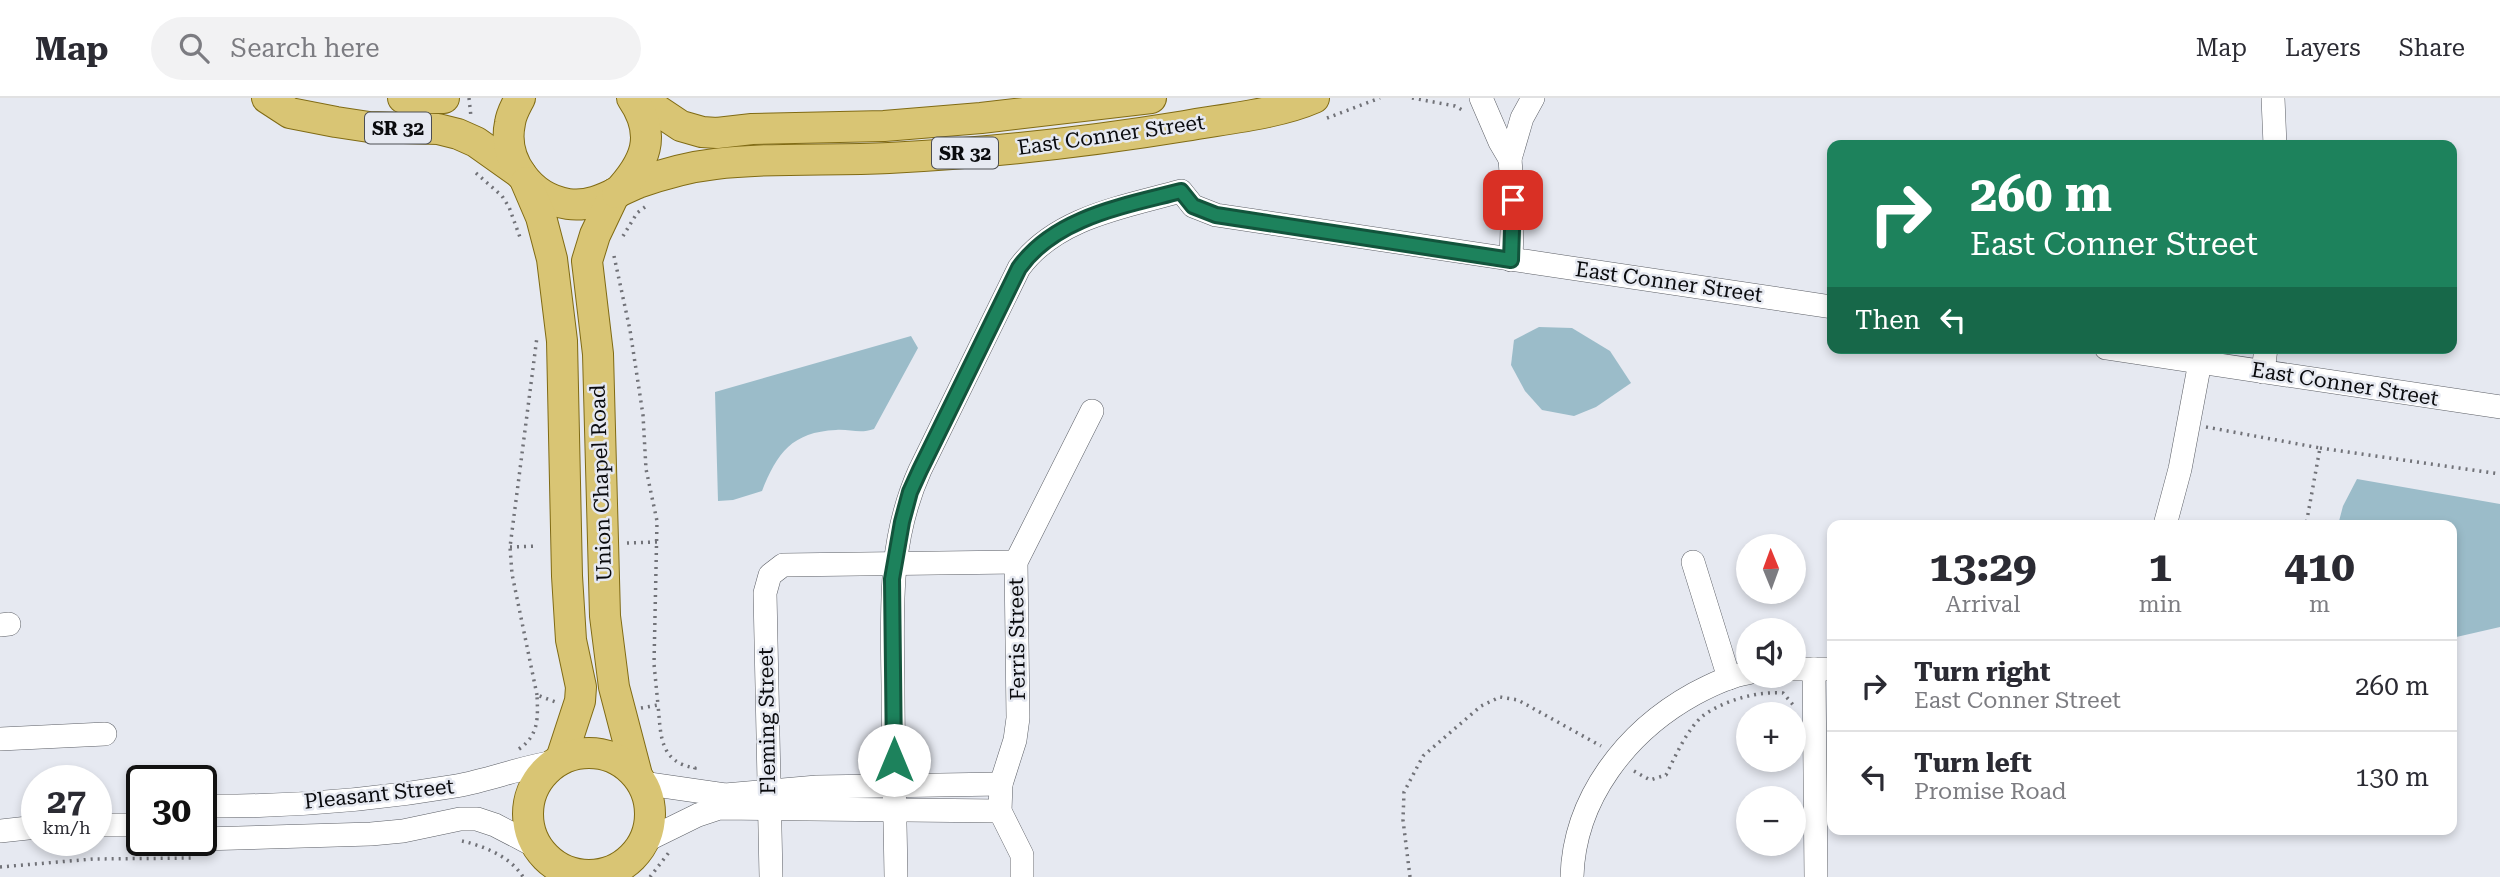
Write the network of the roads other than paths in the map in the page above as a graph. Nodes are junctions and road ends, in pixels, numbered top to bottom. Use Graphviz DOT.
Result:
graph roads {
  1 [pos="267,98"];
  2 [pos="403,98"];
  3 [pos="444,98"];
  4 [pos="520,98"];
  5 [pos="632,98"];
  6 [pos="639,98"];
  7 [pos="1151,98"];
  8 [pos="1314,98"];
  9 [pos="1533,98"];
  10 [pos="2273,98"];
  11 [pos="1474,107"];
  12 [pos="2275,140"];
  13 [pos="1510,159"];
  14 [pos="523,176"];
  15 [pos="616,193"];
  16 [pos="1511,260"];
  17 [pos="1827,306"];
  18 [pos="2146,354"];
  19 [pos="2265,354"];
  20 [pos="2200,362"];
  21 [pos="2263,372"];
  22 [pos="2500,407"];
  23 [pos="1091,411"];
  24 [pos="2166,520"];
  25 [pos="1016,562"];
  26 [pos="1693,562"];
  27 [pos="894,564"];
  28 [pos="1736,669"];
  29 [pos="1813,669"];
  30 [pos="1736,677"];
  31 [pos="105,734"];
  32 [pos="0,739"];
  33 [pos="558,761"];
  34 [pos="640,779"];
  35 [pos="1001,784"];
  36 [pos="894,786"];
  37 [pos="769,800"];
  38 [pos="217,806"];
  39 [pos="895,810"];
  40 [pos="1000,811"];
  41 [pos="21,829"];
  42 [pos="0,831"];
  43 [pos="217,839"];
  44 [pos="542,859"];
  45 [pos="632,859"];
  46 [pos="771,877"];
  47 [pos="896,877"];
  48 [pos="1022,877"];
  49 [pos="1572,877"];
  50 [pos="1816,877"];
  1 -- 14 [label="main road, SR 32"];
  2 -- 3 [label="main road, SR 32"];
  4 -- 14 [label="main road, Union Chapel Road"];
  5 -- 15 [label="main road, Union Chapel Road"];
  6 -- 7 [label="main road, East Conner Street / SR 32"];
  8 -- 15 [label="main road, East Conner Street / SR 32"];
  9 -- 13 [label="street"];
  10 -- 12 [label="street"];
  11 -- 13 [label="street"];
  13 -- 16 [label="street"];
  14 -- 15 [label="main road, SR 32"];
  14 -- 33 [label="main road, Union Chapel Road"];
  15 -- 34 [label="main road, Union Chapel Road"];
  16 -- 17 [label="street, East Conner Street"];
  16 -- 27 [label="street, East Conner Street"];
  18 -- 20 [label="street, East Conner Street"];
  19 -- 21 [label="street"];
  20 -- 21 [label="street, East Conner Street"];
  20 -- 24 [label="street"];
  21 -- 22 [label="street, East Conner Street"];
  23 -- 25 [label="street, Ferris Street"];
  25 -- 27 [label="street"];
  25 -- 35 [label="street, Ferris Street"];
  26 -- 28 [label="street"];
  27 -- 36 [label="street"];
  27 -- 37 [label="street, Fleming Street"];
  29 -- 50 [label="street"];
  30 -- 49 [label="street"];
  31 -- 32 [label="street"];
  33 -- 34 [label="main road"];
  33 -- 38 [label="street, Pleasant Street"];
  33 -- 44 [label="main road"];
  34 -- 37 [label="street"];
  34 -- 45 [label="main road"];
  35 -- 36 [label="street"];
  35 -- 40 [label="street, Ferris Street"];
  36 -- 37 [label="street"];
  36 -- 39 [label="street"];
  37 -- 39 [label="street"];
  37 -- 45 [label="street"];
  37 -- 46 [label="street, Fleming Street"];
  39 -- 40 [label="street"];
  39 -- 47 [label="street"];
  40 -- 48 [label="street, Ferris Street"];
  41 -- 42 [label="street"];
  43 -- 44 [label="street, Pleasant Street"];
  44 -- 45 [label="main road"];
}
